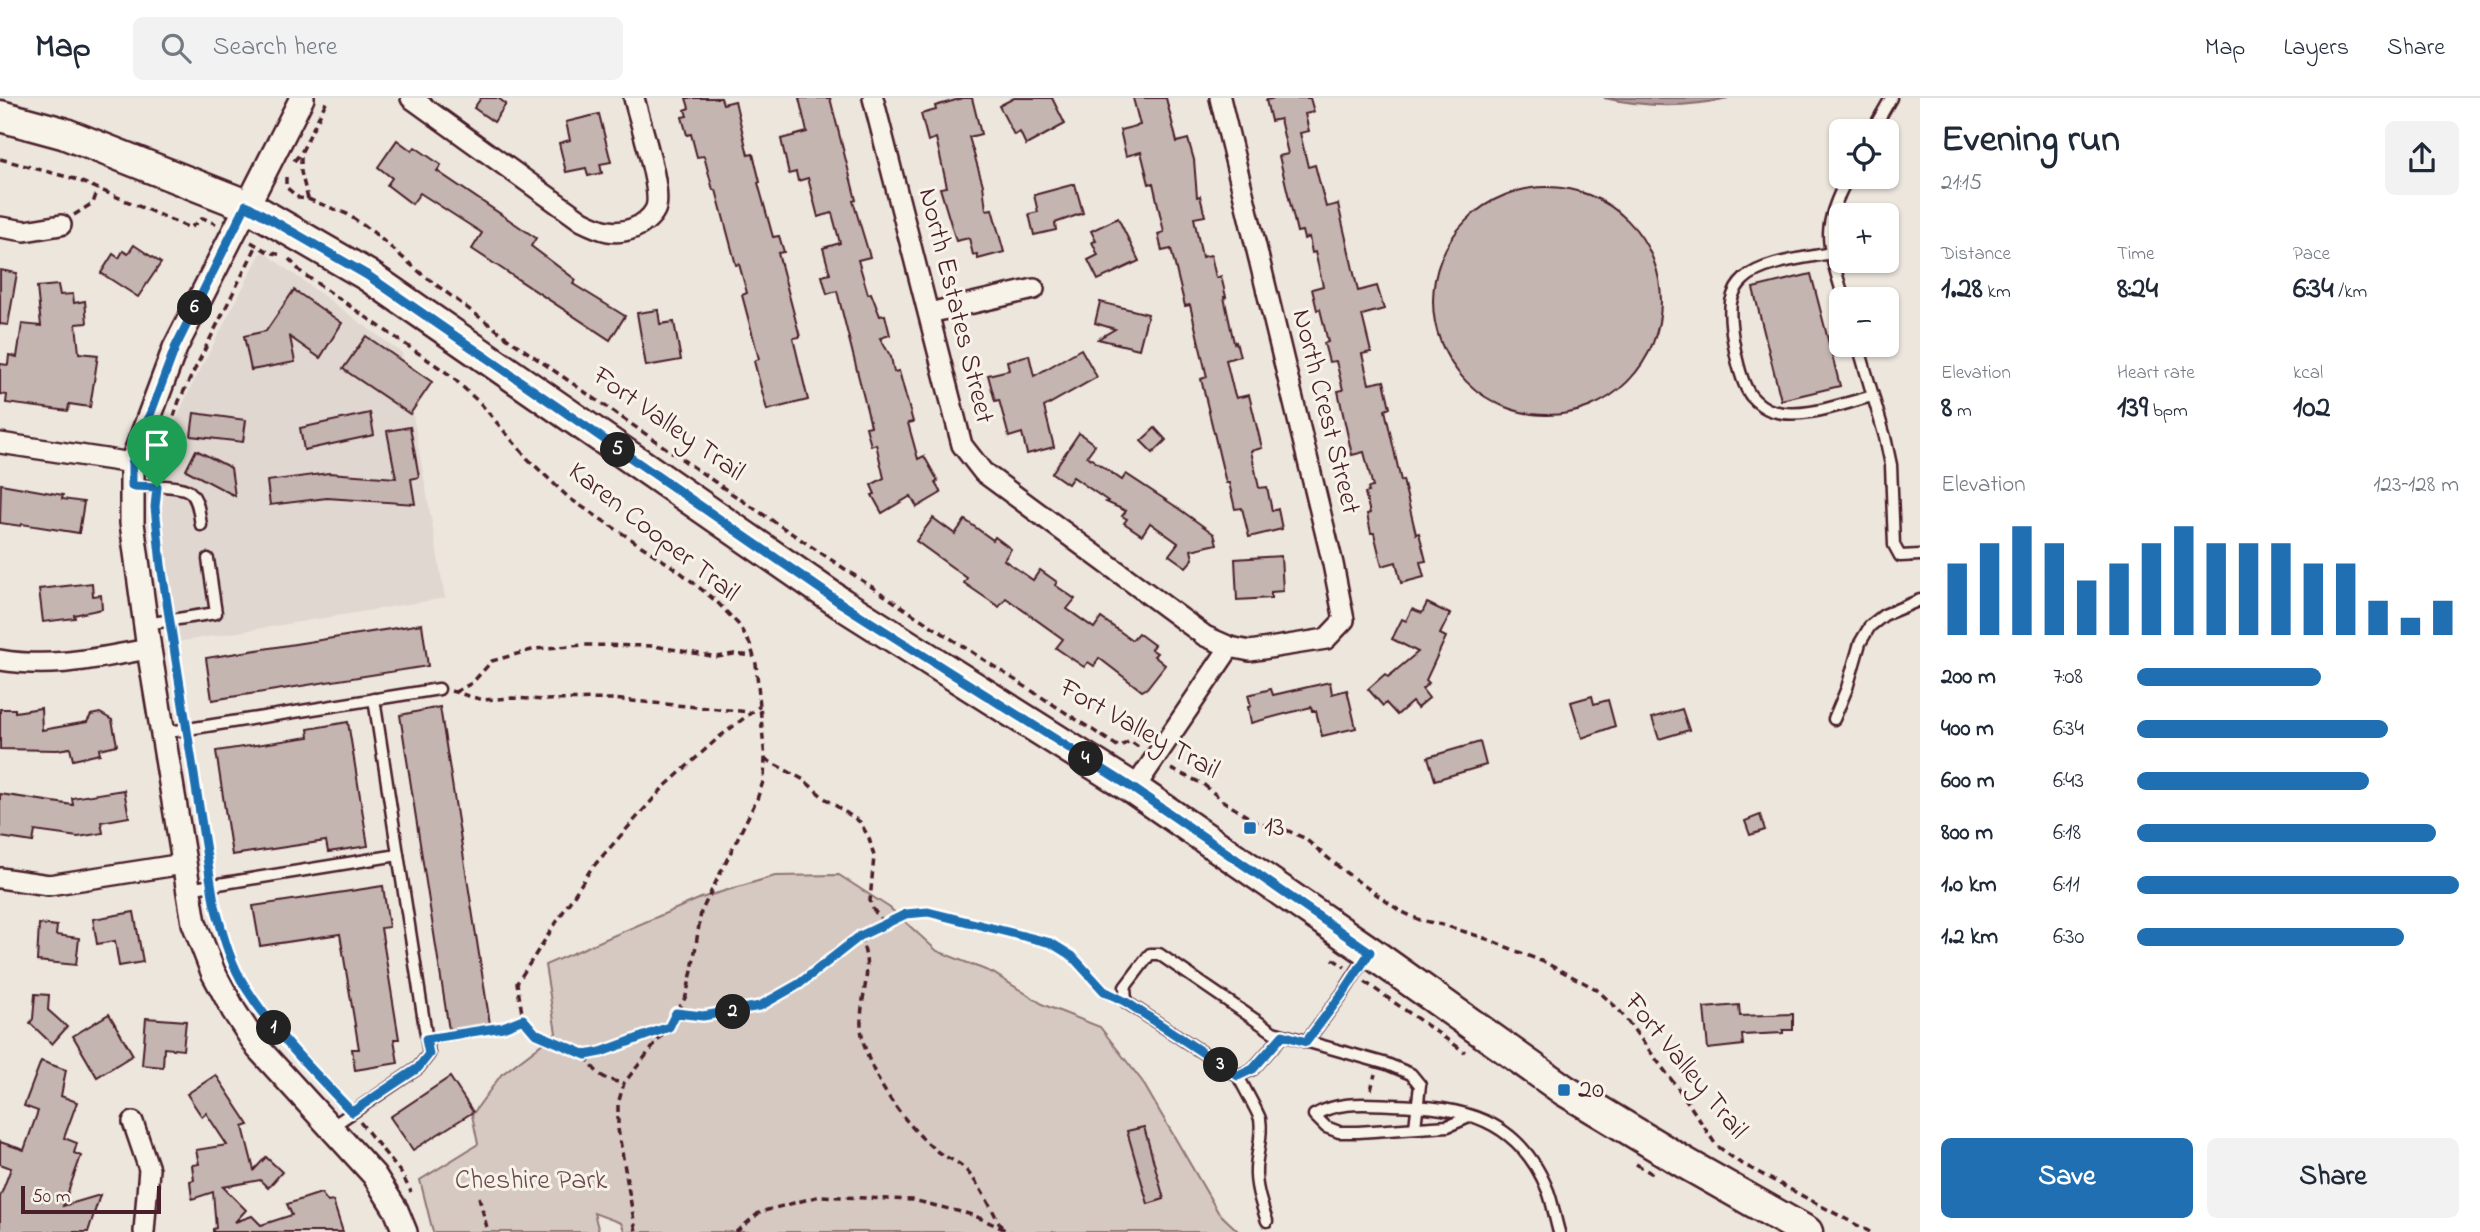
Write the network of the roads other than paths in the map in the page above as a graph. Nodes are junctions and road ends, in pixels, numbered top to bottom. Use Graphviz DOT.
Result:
graph roads {
  1 [pos="302,98"];
  2 [pos="411,98"];
  3 [pos="634,98"];
  4 [pos="873,98"];
  5 [pos="1220,98"];
  6 [pos="1891,98"];
  7 [pos="0,116"];
  8 [pos="1879,119"];
  9 [pos="246,205"];
  10 [pos="61,225"];
  11 [pos="1829,225"];
  12 [pos="0,227"];
  13 [pos="1829,248"];
  14 [pos="1829,253"];
  15 [pos="1034,289"];
  16 [pos="929,313"];
  17 [pos="1862,357"];
  18 [pos="1873,396"];
  19 [pos="0,443"];
  20 [pos="132,475"];
  21 [pos="201,525"];
  22 [pos="1920,555"];
  23 [pos="208,559"];
  24 [pos="1920,600"];
  25 [pos="146,624"];
  26 [pos="1230,647"];
  27 [pos="149,649"];
  28 [pos="0,660"];
  29 [pos="439,689"];
  30 [pos="374,699"];
  31 [pos="1834,719"];
  32 [pos="163,733"];
  33 [pos="1134,789"];
  34 [pos="398,855"];
  35 [pos="183,864"];
  36 [pos="0,878"];
  37 [pos="188,889"];
  38 [pos="1370,952"];
  39 [pos="1283,1035"];
  40 [pos="1306,1042"];
  41 [pos="1238,1076"];
  42 [pos="1417,1106"];
  43 [pos="1469,1117"];
  44 [pos="133,1122"];
  45 [pos="331,1127"];
  46 [pos="1415,1127"];
  47 [pos="1267,1221"];
  48 [pos="144,1232"];
  49 [pos="405,1232"];
  50 [pos="1559,1232"];
  51 [pos="1807,1232"];
  1 -- 9 [label="street"];
  2 -- 3 [label="street"];
  4 -- 16 [label="street, North Estates Street"];
  5 -- 26 [label="street, North Crest Street"];
  6 -- 8 [label="lane"];
  7 -- 9 [label="main road"];
  9 -- 20 [label="street"];
  9 -- 33 [label="main road"];
  10 -- 12 [label="street"];
  11 -- 13 [label="lane"];
  14 -- 18 [label="lane"];
  15 -- 16 [label="street"];
  16 -- 26 [label="street, North Estates Street"];
  17 -- 18 [label="lane"];
  18 -- 22 [label="lane"];
  19 -- 20 [label="street"];
  20 -- 21 [label="lane"];
  20 -- 25 [label="street"];
  23 -- 25 [label="lane"];
  24 -- 31 [label="lane"];
  25 -- 27 [label="street"];
  26 -- 33 [label="street"];
  27 -- 28 [label="street"];
  27 -- 32 [label="street"];
  29 -- 30 [label="lane"];
  30 -- 32 [label="lane"];
  30 -- 34 [label="lane"];
  32 -- 35 [label="street"];
  33 -- 38 [label="main road"];
  34 -- 37 [label="lane"];
  34 -- 45 [label="lane"];
  35 -- 36 [label="street"];
  35 -- 37 [label="street"];
  37 -- 45 [label="street"];
  38 -- 40 [label="lane"];
  38 -- 51 [label="main road"];
  39 -- 40 [label="lane"];
  39 -- 41 [label="lane"];
  39 -- 41 [label="lane"];
  40 -- 42 [label="lane"];
  41 -- 47 [label="lane"];
  42 -- 43 [label="lane"];
  42 -- 46 [label="lane"];
  42 -- 46 [label="lane"];
  43 -- 46 [label="lane"];
  43 -- 50 [label="lane"];
  44 -- 48 [label="street"];
  45 -- 49 [label="street"];
}
